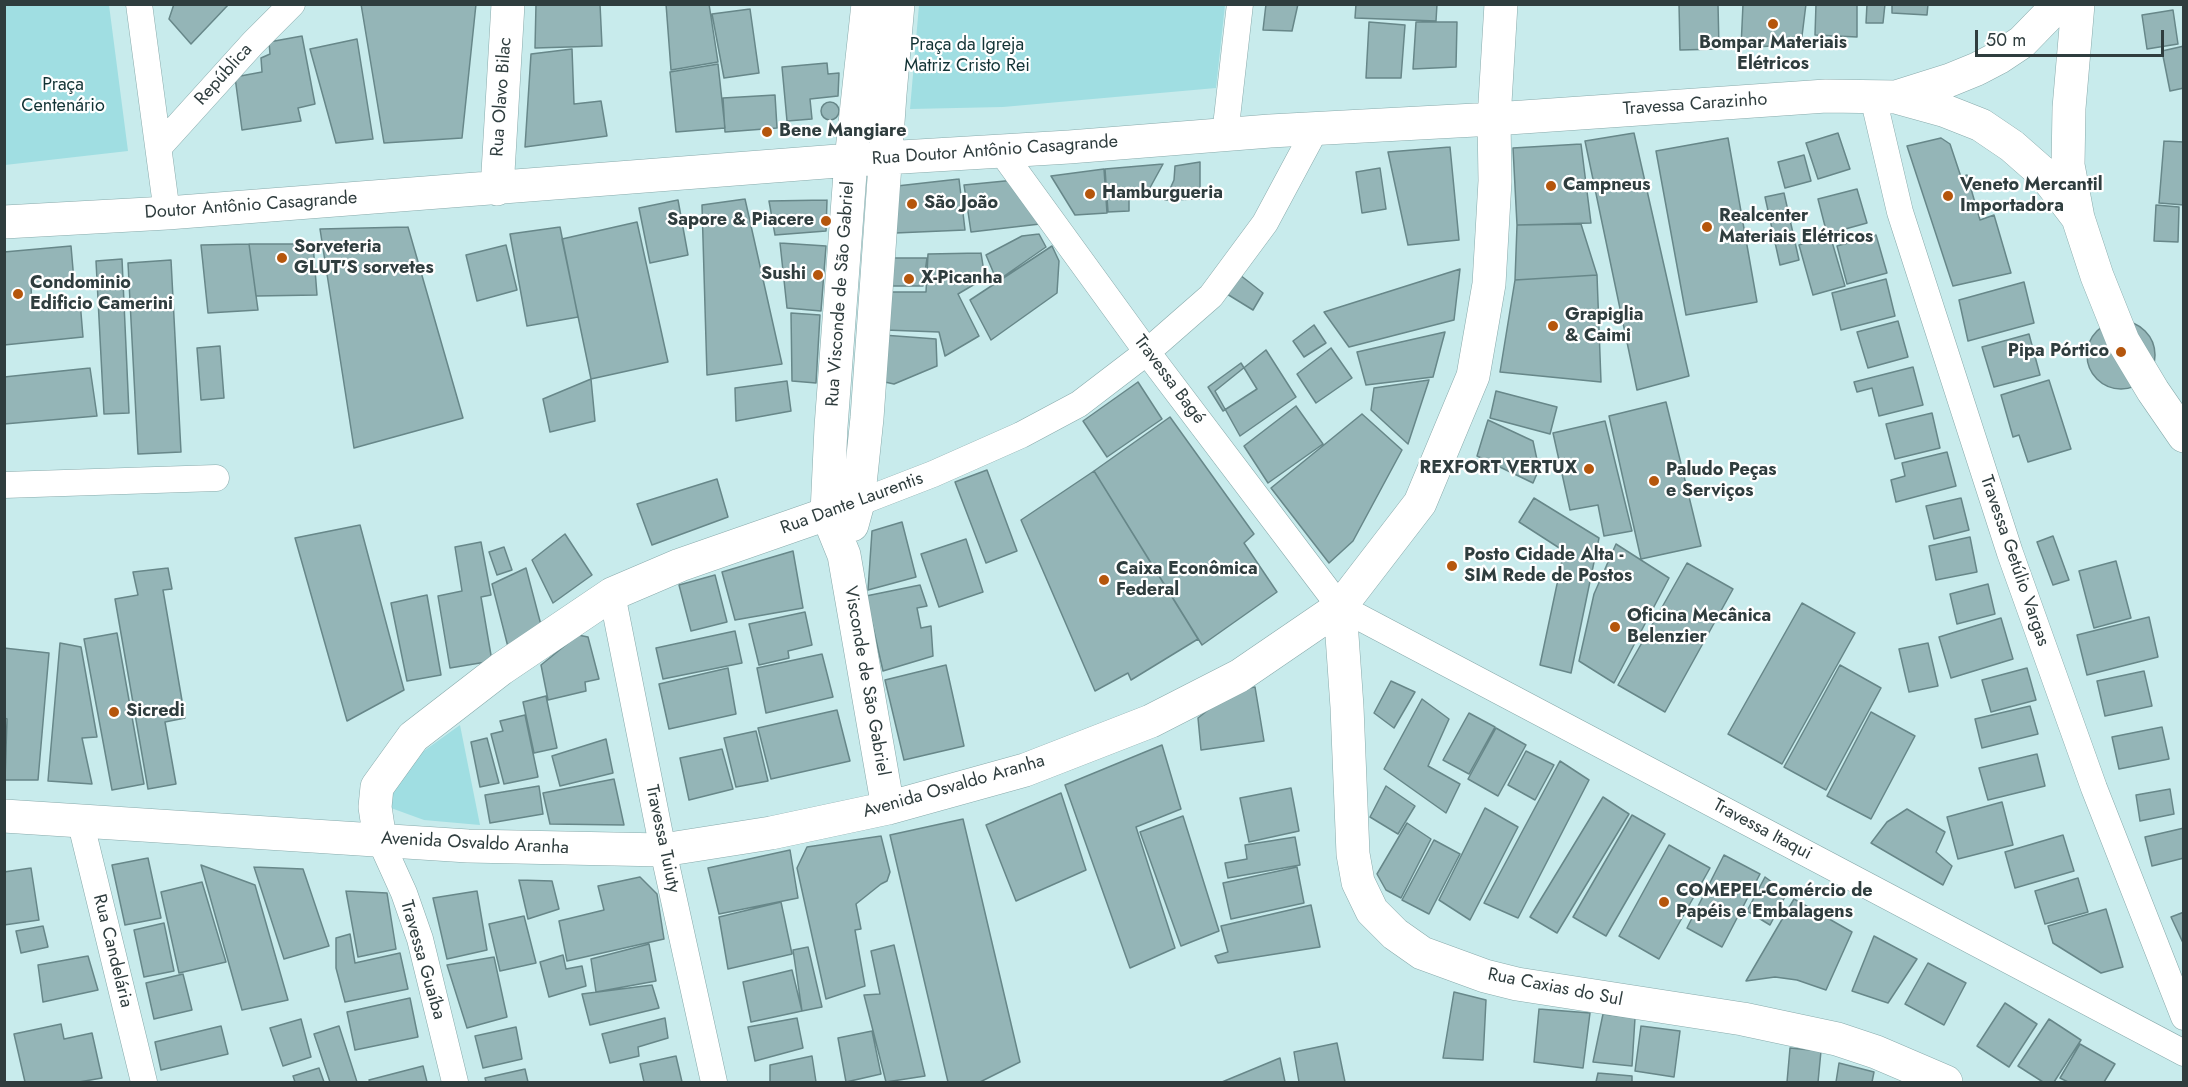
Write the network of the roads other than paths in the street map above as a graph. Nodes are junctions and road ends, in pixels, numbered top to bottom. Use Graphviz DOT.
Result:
graph roads {
  1 [pos="139,4"];
  2 [pos="292,4"];
  3 [pos="508,4"];
  4 [pos="868,4"];
  5 [pos="898,4"];
  6 [pos="1240,4"];
  7 [pos="1501,4"];
  8 [pos="2059,4"];
  9 [pos="2078,4"];
  10 [pos="1884,97"];
  11 [pos="1494,119"];
  12 [pos="1316,128"];
  13 [pos="1225,135"];
  14 [pos="159,147"];
  15 [pos="1001,151"];
  16 [pos="886,159"];
  17 [pos="851,160"];
  18 [pos="497,189"];
  19 [pos="167,213"];
  20 [pos="2078,218"];
  21 [pos="4,222"];
  22 [pos="1147,352"];
  23 [pos="2153,392"];
  24 [pos="2184,410"];
  25 [pos="2184,436"];
  26 [pos="216,478"];
  27 [pos="4,485"];
  28 [pos="858,504"];
  29 [pos="827,513"];
  30 [pos="844,555"];
  31 [pos="612,594"];
  32 [pos="1340,607"];
  33 [pos="888,808"];
  34 [pos="4,816"];
  35 [pos="80,820"];
  36 [pos="380,840"];
  37 [pos="663,850"];
  38 [pos="2184,1017"];
  39 [pos="2184,1053"];
  40 [pos="144,1083"];
  41 [pos="455,1083"];
  42 [pos="714,1083"];
  43 [pos="1946,1083"];
  1 -- 14 [label="street"];
  2 -- 14 [label="street, República"];
  3 -- 18 [label="main road, Rua Olavo Bilac"];
  4 -- 17 [label="main road, Rua Visconde de São Gabriel"];
  5 -- 16 [label="main road, Rua Visconde de São Gabriel"];
  6 -- 13 [label="street"];
  7 -- 11 [label="main road, Avenida Osvaldo Aranha"];
  8 -- 10 [label="main road, Travessa Carazinho"];
  9 -- 20 [label="main road"];
  10 -- 11 [label="main road, Travessa Carazinho"];
  10 -- 20 [label="main road, Travessa Carazinho"];
  10 -- 38 [label="street, Travessa Getúlio Vargas"];
  11 -- 12 [label="main road, Rua Doutor Antônio Casagrande"];
  11 -- 32 [label="main road, Avenida Osvaldo Aranha"];
  12 -- 13 [label="main road, Rua Doutor Antônio Casagrande"];
  12 -- 22 [label="street, Rua Dante Laurentis"];
  13 -- 15 [label="main road, Rua Doutor Antônio Casagrande"];
  14 -- 19 [label="street"];
  15 -- 16 [label="main road, Rua Doutor Antônio Casagrande"];
  15 -- 22 [label="street, Travessa Bagé"];
  16 -- 17 [label="main road, Rua Doutor Antônio Casagrande"];
  16 -- 28 [label="main road, Rua Visconde de São Gabriel"];
  17 -- 18 [label="main road, Rua Doutor Antônio Casagrande"];
  17 -- 29 [label="main road, Rua Visconde de São Gabriel"];
  18 -- 19 [label="main road, Doutor Antônio Casagrande"];
  19 -- 21 [label="main road, Doutor Antônio Casagrande"];
  20 -- 23 [label="main road"];
  22 -- 28 [label="street, Rua Dante Laurentis"];
  22 -- 32 [label="street, Travessa Bagé"];
  23 -- 24 [label="street"];
  23 -- 25 [label="main road"];
  26 -- 27 [label="street"];
  28 -- 29 [label="main road, Rua Dante Laurentis"];
  28 -- 30 [label="main road, Visconde de São Gabriel"];
  29 -- 30 [label="main road, Visconde de São Gabriel"];
  29 -- 31 [label="main road, Rua Dante Laurentis"];
  30 -- 33 [label="main road, Visconde de São Gabriel"];
  31 -- 36 [label="main road, Rua Dante Laurentis"];
  31 -- 37 [label="street, Travessa Tuiuty"];
  32 -- 33 [label="main road, Avenida Osvaldo Aranha"];
  32 -- 39 [label="street, Travessa Itaqui"];
  32 -- 43 [label="main road, Rua Caxias do Sul"];
  33 -- 37 [label="main road, Avenida Osvaldo Aranha"];
  34 -- 35 [label="main road, Avenida Osvaldo Aranha"];
  35 -- 36 [label="main road, Avenida Osvaldo Aranha"];
  35 -- 40 [label="street, Rua Candelária"];
  36 -- 37 [label="main road, Avenida Osvaldo Aranha"];
  36 -- 41 [label="street, Travessa Guaíba"];
  37 -- 42 [label="street, Travessa Tuiuty"];
}
